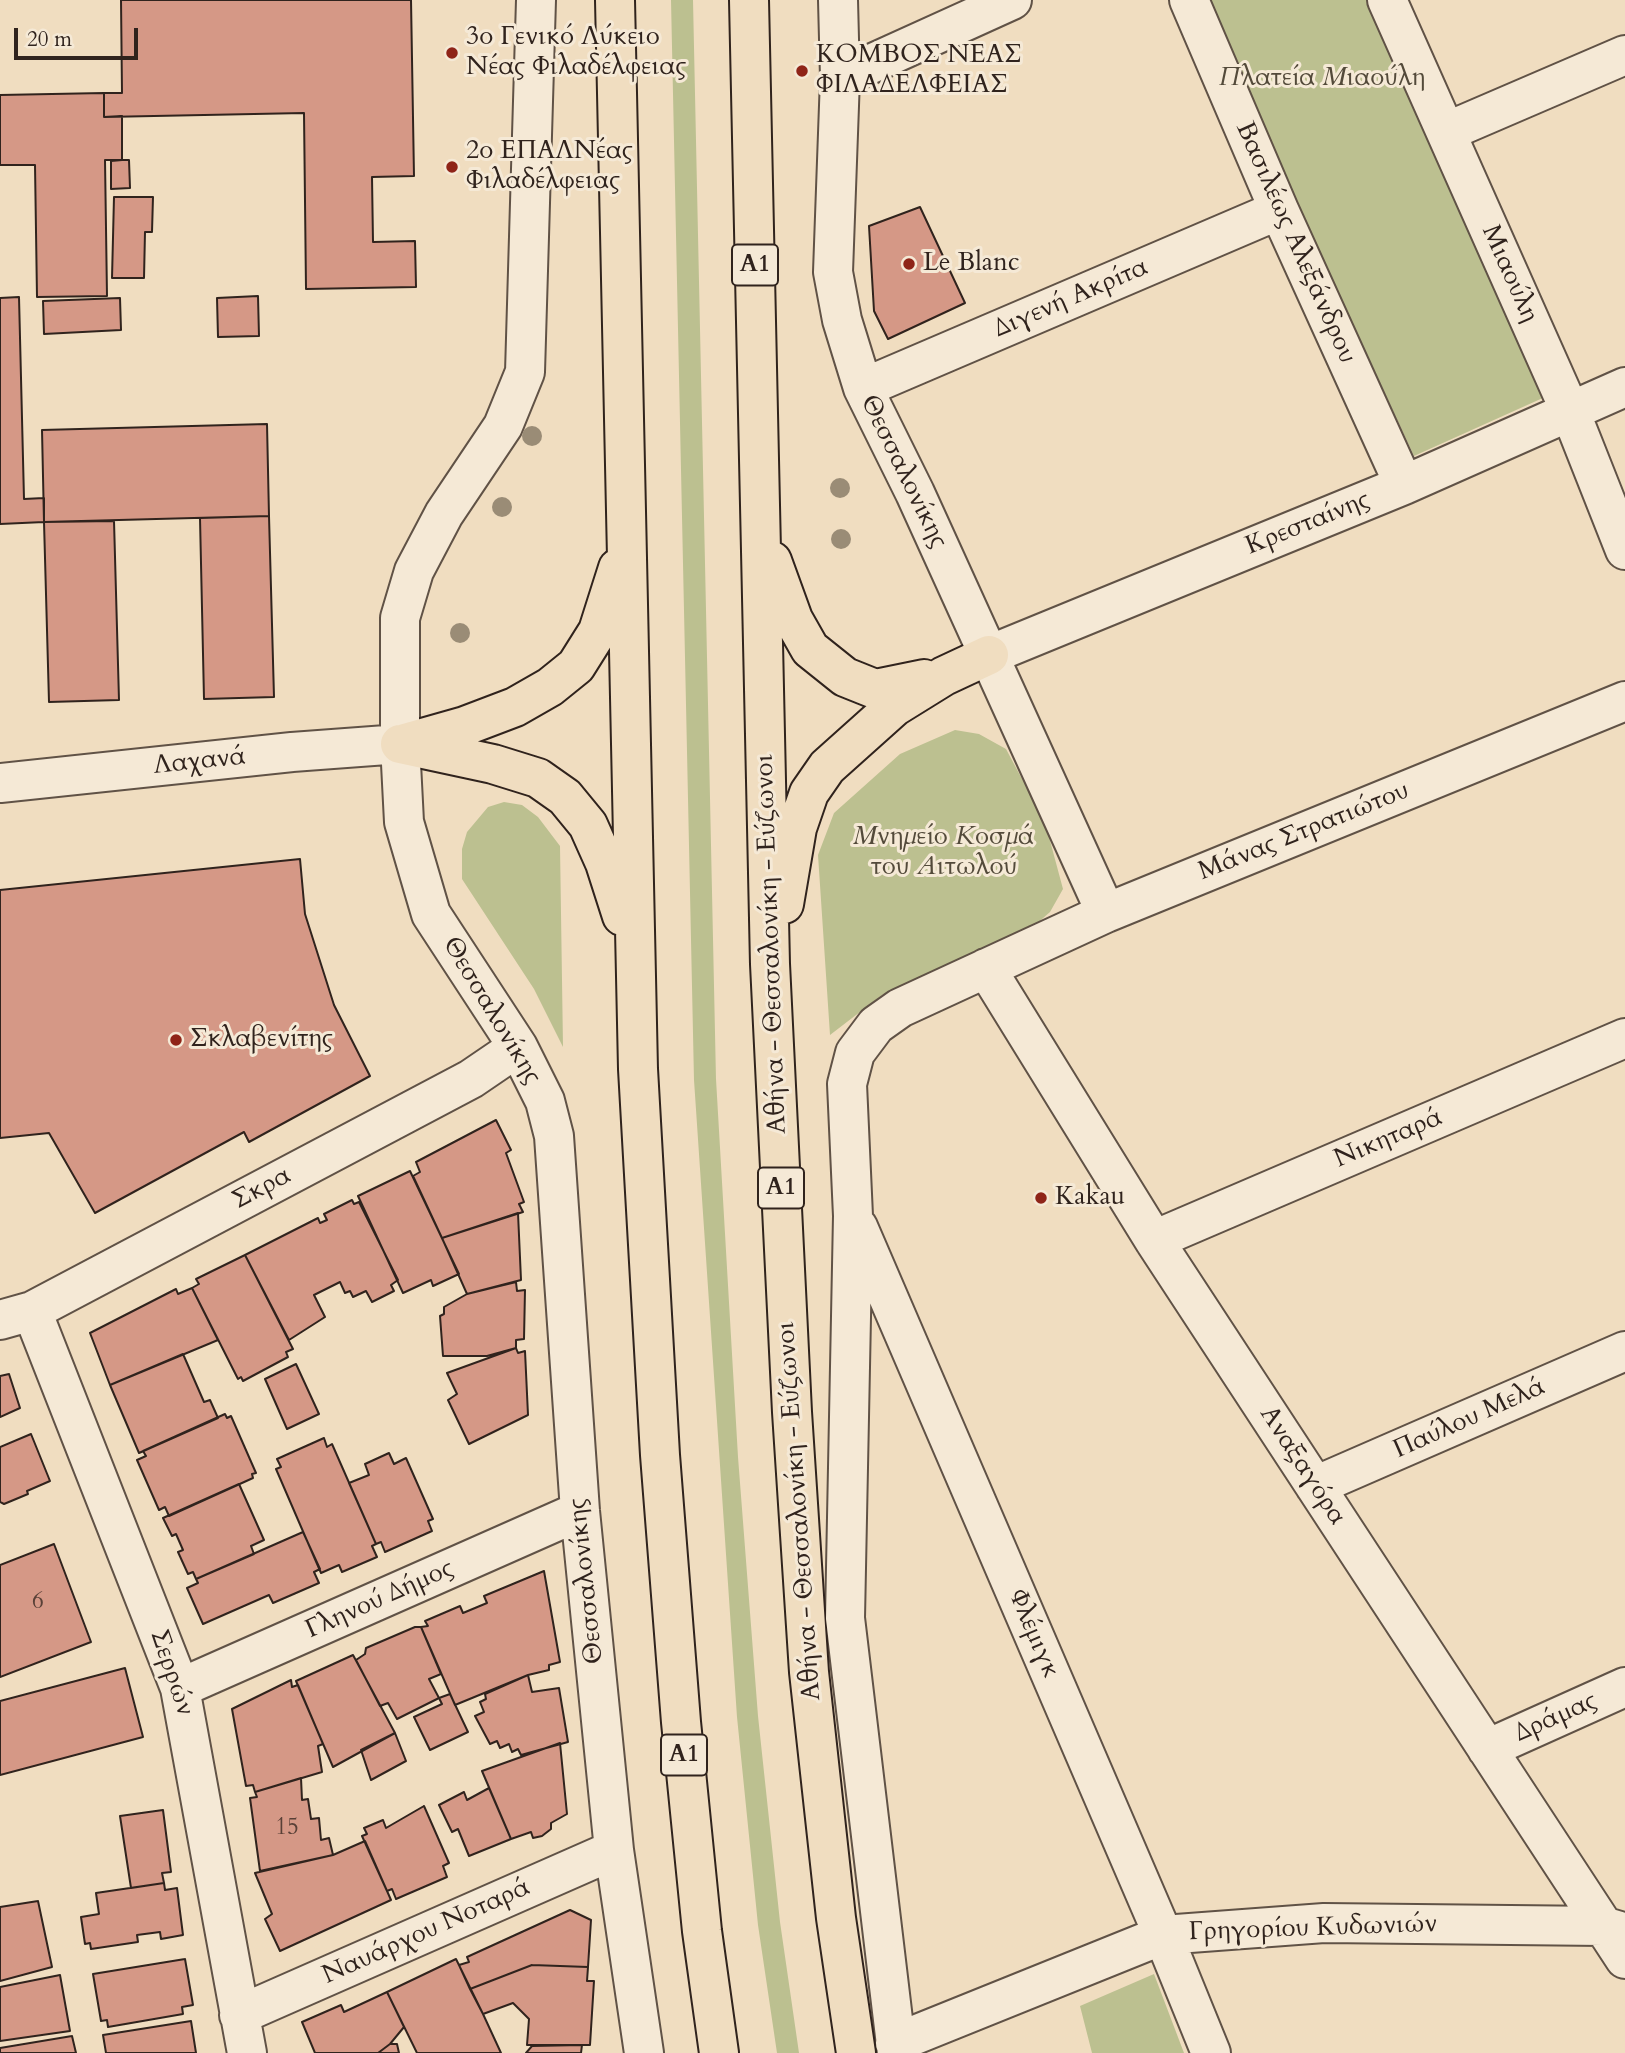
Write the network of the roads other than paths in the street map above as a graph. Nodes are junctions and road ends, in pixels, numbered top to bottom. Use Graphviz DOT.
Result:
graph roads {
  1 [pos="536,0"];
  2 [pos="615,0"];
  3 [pos="749,0"];
  4 [pos="838,0"];
  5 [pos="1012,0"];
  6 [pos="1189,0"];
  7 [pos="1387,0"];
  8 [pos="1625,55"];
  9 [pos="840,78"];
  10 [pos="1446,132"];
  11 [pos="1279,210"];
  12 [pos="1625,387"];
  13 [pos="863,388"];
  14 [pos="1570,411"];
  15 [pos="1404,485"];
  16 [pos="626,523"];
  17 [pos="761,530"];
  18 [pos="1625,550"];
  19 [pos="989,655"];
  20 [pos="944,676"];
  21 [pos="1625,701"];
  22 [pos="400,744"];
  23 [pos="0,783"];
  24 [pos="1106,913"];
  25 [pos="636,959"];
  26 [pos="770,964"];
  27 [pos="986,968"];
  28 [pos="1625,1038"];
  29 [pos="518,1047"];
  30 [pos="853,1216"];
  31 [pos="1154,1240"];
  32 [pos="16,1315"];
  33 [pos="1625,1351"];
  34 [pos="1315,1486"];
  35 [pos="580,1511"];
  36 [pos="1625,1687"];
  37 [pos="180,1688"];
  38 [pos="1487,1749"];
  39 [pos="614,1850"];
  40 [pos="1614,1930"];
  41 [pos="1163,1934"];
  42 [pos="1625,1959"];
  43 [pos="239,2015"];
  44 [pos="896,2048"];
  45 [pos="247,2053"];
  46 [pos="644,2053"];
  47 [pos="719,2053"];
  48 [pos="856,2053"];
  49 [pos="1211,2053"];
  1 -- 22 [label="street, Θεσσαλονίκης"];
  2 -- 16 [label="highway, Α1"];
  3 -- 17 [label="highway, Αθήνα - Θεσσαλονίκη - Εύζωνοι / Α1"];
  4 -- 9 [label="street, Θεσσαλονίκης"];
  5 -- 9 [label="street"];
  6 -- 11 [label="street, Βασιλέως Αλεξάνδρου"];
  7 -- 10 [label="street, Μιαούλη"];
  8 -- 10 [label="street"];
  9 -- 13 [label="street, Θεσσαλονίκης"];
  10 -- 14 [label="street, Μιαούλη"];
  11 -- 13 [label="street, Διγενή Ακρίτα"];
  11 -- 15 [label="street, Βασιλέως Αλεξάνδρου"];
  12 -- 14 [label="street, Κρεσταίνης"];
  13 -- 19 [label="street, Θεσσαλονίκης"];
  14 -- 15 [label="street, Κρεσταίνης"];
  14 -- 18 [label="street, Μιαούλη"];
  15 -- 19 [label="street, Κρεσταίνης"];
  16 -- 22 [label="highway"];
  16 -- 25 [label="highway, Α1"];
  17 -- 20 [label="highway"];
  17 -- 26 [label="highway, Αθήνα - Θεσσαλονίκη - Εύζωνοι / Α1"];
  19 -- 20 [label="highway"];
  19 -- 24 [label="street, Θεσσαλονίκης"];
  20 -- 26 [label="highway"];
  21 -- 24 [label="street, Μάνας Στρατιώτου"];
  22 -- 23 [label="street, Λαχανά"];
  22 -- 25 [label="highway"];
  22 -- 29 [label="street, Θεσσαλονίκης"];
  24 -- 27 [label="street, Μάνας Στρατιώτου"];
  25 -- 47 [label="highway, Α1"];
  26 -- 48 [label="highway, Αθήνα - Θεσσαλονίκη - Εύζωνοι / Α1"];
  27 -- 30 [label="street"];
  27 -- 31 [label="street, Αναξαγόρα"];
  28 -- 31 [label="street, Νικηταρά"];
  29 -- 32 [label="street, Σκρα"];
  29 -- 35 [label="street, Θεσσαλονίκης"];
  30 -- 41 [label="street, Φλέμιγκ"];
  30 -- 44 [label="street"];
  31 -- 34 [label="street, Αναξαγόρα"];
  32 -- 37 [label="street, Σερρών"];
  33 -- 34 [label="street, Παύλου Μελά"];
  34 -- 38 [label="street, Αναξαγόρα"];
  35 -- 37 [label="street, Γληνού Δήμος"];
  35 -- 39 [label="street, Θεσσαλονίκης"];
  36 -- 38 [label="street, Δράμας"];
  37 -- 43 [label="street, Σερρών"];
  38 -- 40 [label="street, Αναξαγόρα"];
  39 -- 43 [label="street, Ναυάρχου Νοταρά"];
  39 -- 46 [label="street, Θεσσαλονίκης"];
  40 -- 41 [label="street, Γρηγορίου Κυδωνιών"];
  40 -- 42 [label="street, Αναξαγόρα"];
  41 -- 44 [label="street, Γρηγορίου Κυδωνιών"];
  41 -- 49 [label="street, Φλέμιγκ"];
  43 -- 45 [label="street, Σερρών"];
}
